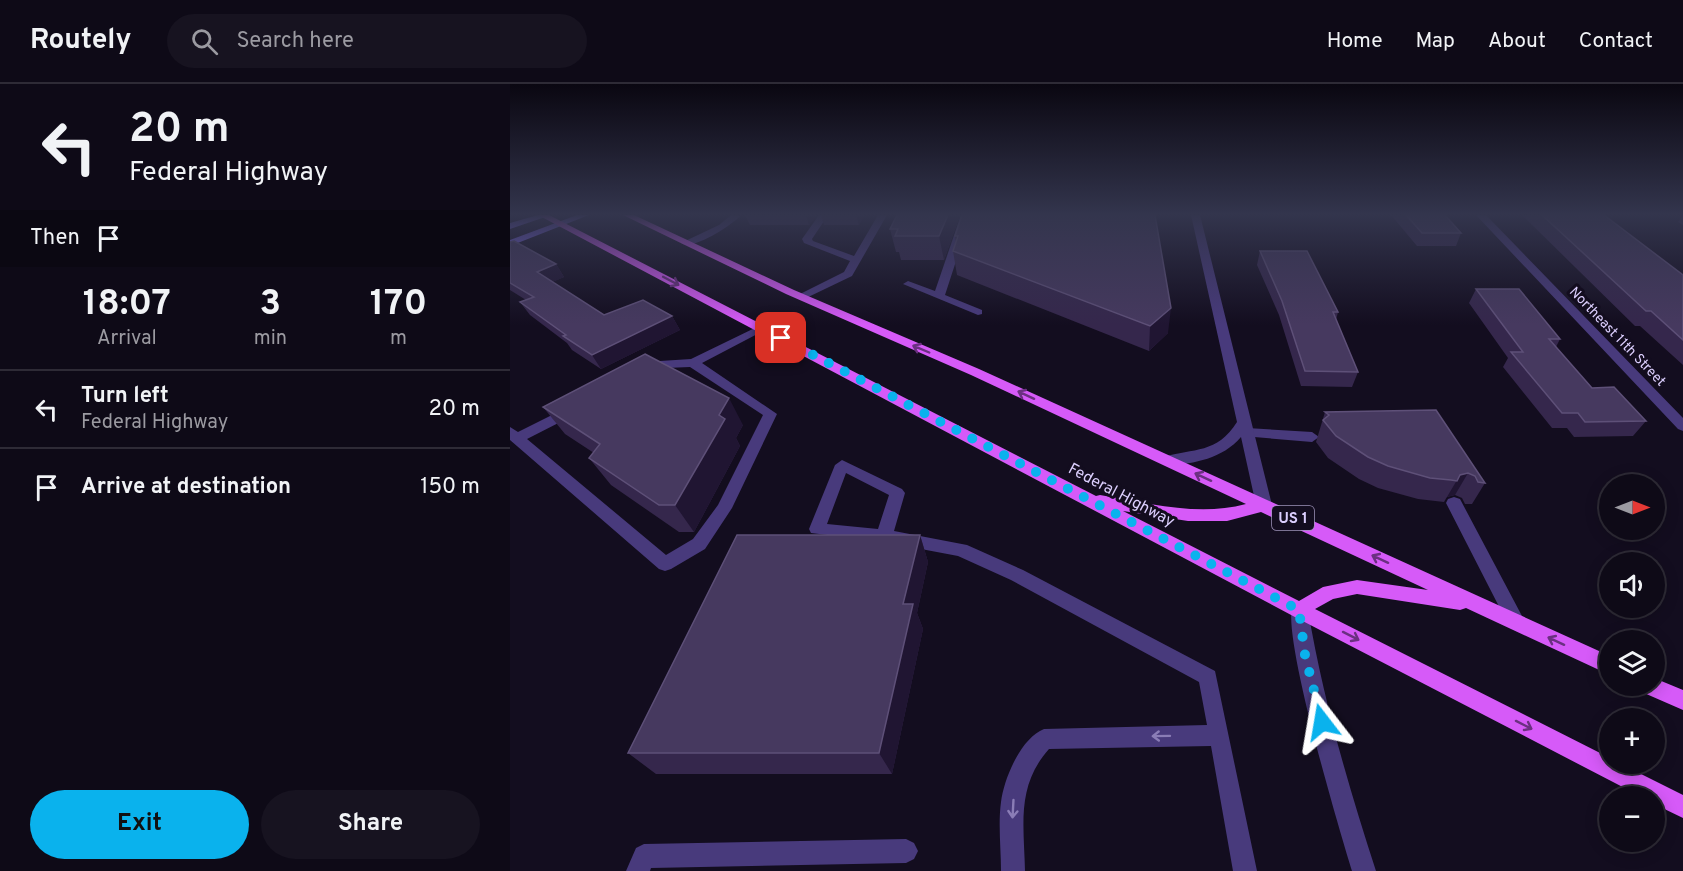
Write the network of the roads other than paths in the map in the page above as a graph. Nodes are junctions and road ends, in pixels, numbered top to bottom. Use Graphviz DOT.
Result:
graph roads {
  1 [pos="617,252"];
  2 [pos="705,252"];
  3 [pos="833,252"];
  4 [pos="861,252"];
  5 [pos="954,252"];
  6 [pos="1204,252"];
  7 [pos="1516,252"];
  8 [pos="856,260"];
  9 [pos="908,284"];
  10 [pos="939,296"];
  11 [pos="802,297"];
  12 [pos="978,312"];
  13 [pos="761,328"];
  14 [pos="693,363"];
  15 [pos="632,380"];
  16 [pos="580,406"];
  17 [pos="1683,426"];
  18 [pos="1245,428"];
  19 [pos="514,435"];
  20 [pos="1312,437"];
  21 [pos="1168,461"];
  22 [pos="1085,499"];
  23 [pos="1454,503"];
  24 [pos="1264,505"];
  25 [pos="884,536"];
  26 [pos="1479,605"];
  27 [pos="1299,610"];
  28 [pos="1516,622"];
  29 [pos="1599,661"];
  30 [pos="1665,692"];
  31 [pos="1683,700"];
  32 [pos="1219,735"];
  33 [pos="1683,807"];
  34 [pos="906,851"];
  35 [pos="638,871"];
  36 [pos="1013,871"];
  37 [pos="1245,871"];
  38 [pos="1364,871"];
  1 -- 13 [label="main road, Federal Highway, one-way"];
  2 -- 11 [label="main road, US 1"];
  3 -- 8 [label="street"];
  4 -- 8 [label="street"];
  5 -- 10 [label="street"];
  6 -- 18 [label="street"];
  7 -- 17 [label="street, Northeast 11th Street"];
  8 -- 11 [label="street"];
  9 -- 10 [label="street"];
  10 -- 12 [label="street"];
  21 -- 11 [label="main road, US 1, one-way"];
  13 -- 14 [label="street"];
  13 -- 22 [label="main road, Federal Highway"];
  14 -- 15 [label="street"];
  14 -- 19 [label="street"];
  16 -- 19 [label="street"];
  18 -- 20 [label="street"];
  18 -- 21 [label="street"];
  18 -- 24 [label="street"];
  24 -- 21 [label="main road, US 1, one-way"];
  22 -- 24 [label="main road"];
  22 -- 27 [label="main road, Federal Highway"];
  23 -- 28 [label="street"];
  26 -- 24 [label="main road, US 1, one-way"];
  25 -- 25 [label="street"];
  25 -- 32 [label="street"];
  26 -- 27 [label="main road"];
  26 -- 28 [label="main road, US 1"];
  27 -- 33 [label="main road, Federal Highway, one-way"];
  27 -- 38 [label="street"];
  29 -- 28 [label="main road, US 1, one-way"];
  30 -- 31 [label="main road"];
  32 -- 36 [label="street, one-way"];
  32 -- 37 [label="street"];
  34 -- 35 [label="street"];
}
